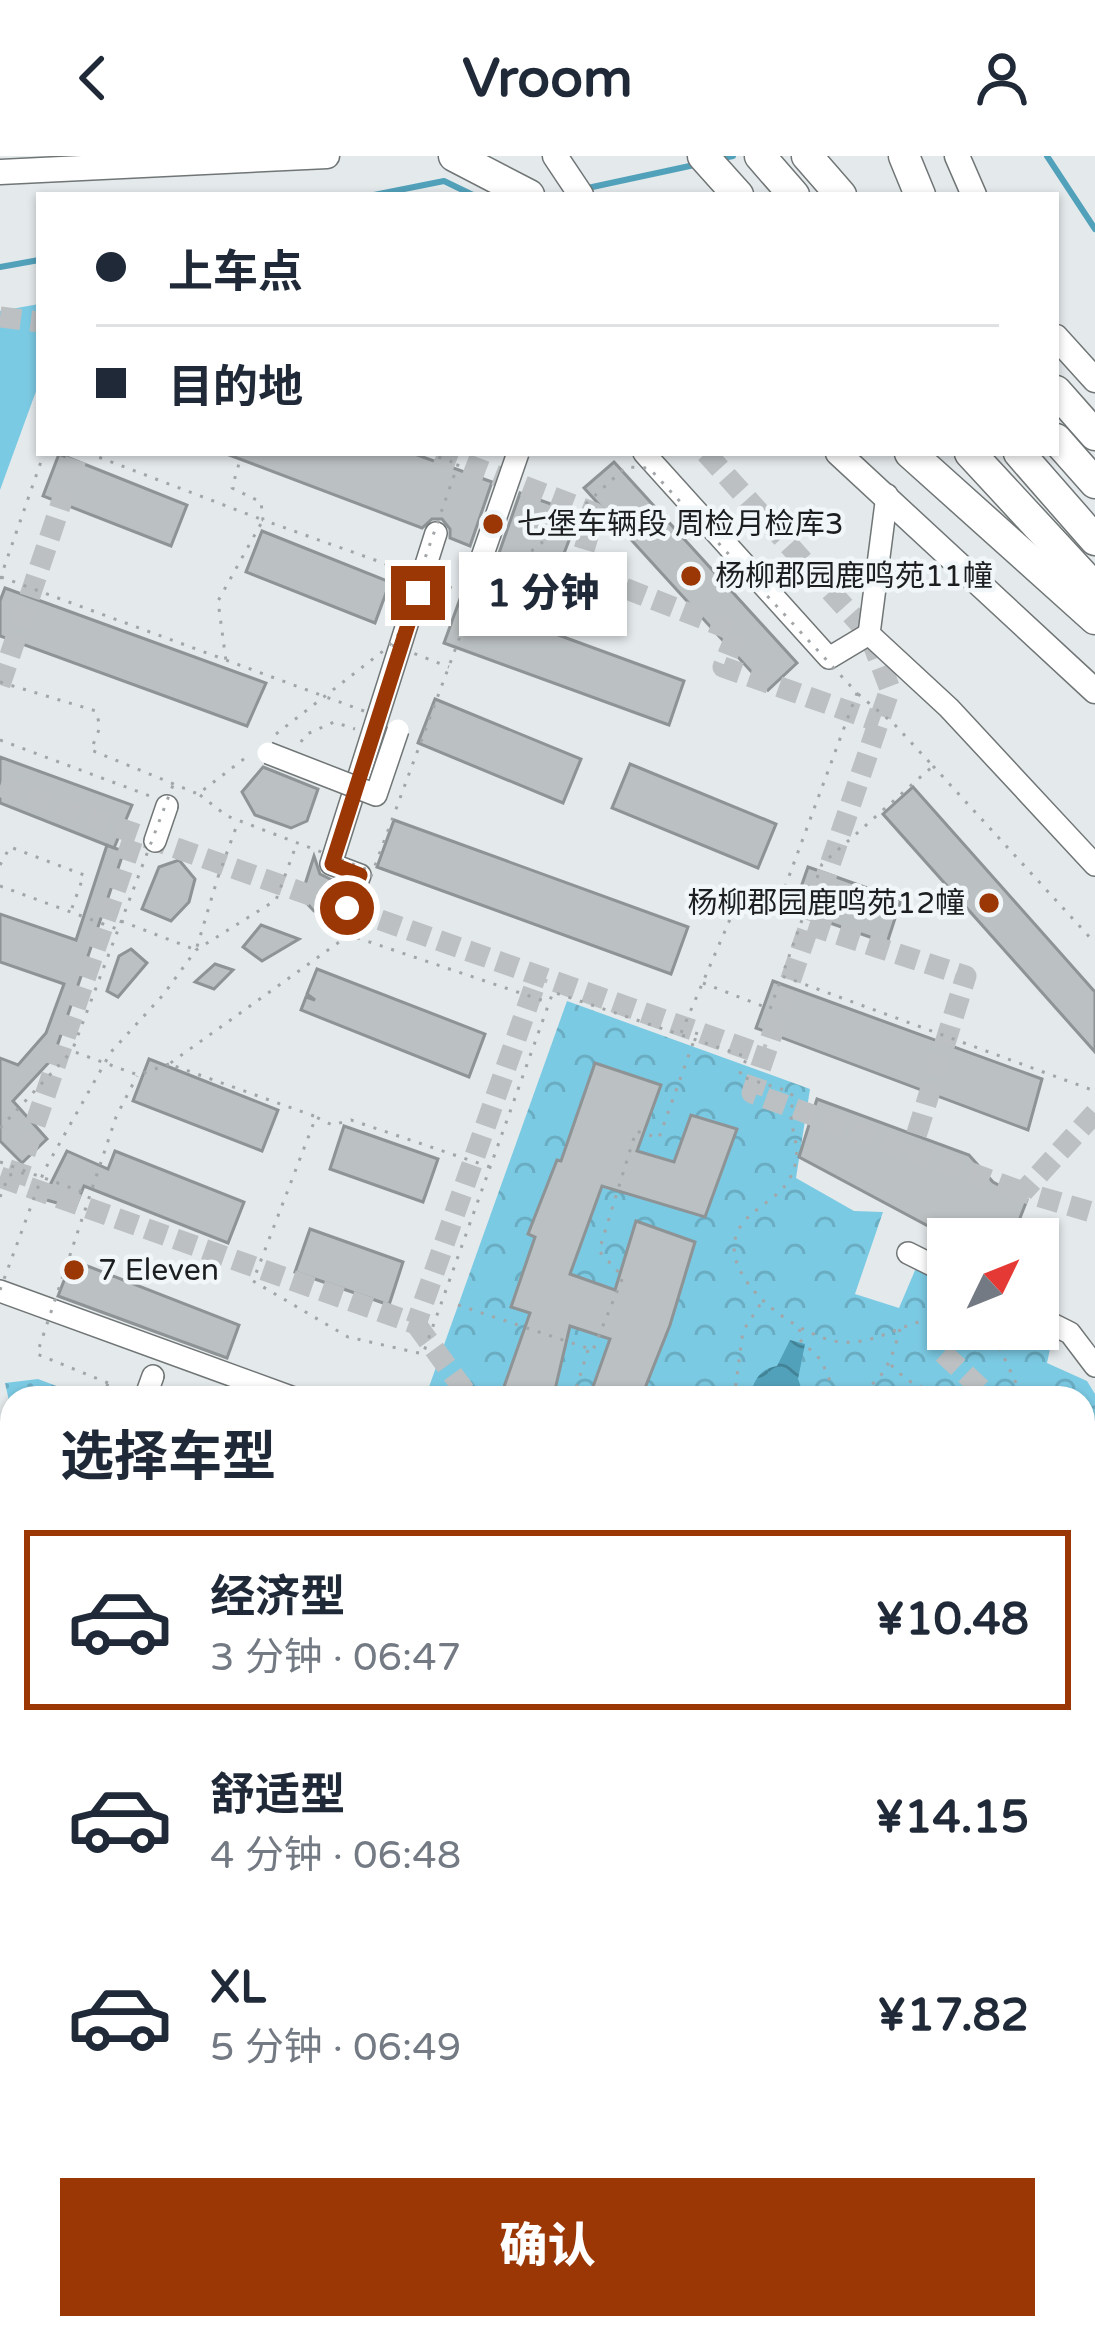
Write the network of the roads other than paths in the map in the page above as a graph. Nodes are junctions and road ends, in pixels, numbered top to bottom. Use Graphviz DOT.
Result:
graph roads {
  1 [pos="327,156"];
  2 [pos="454,156"];
  3 [pos="555,156"];
  4 [pos="703,156"];
  5 [pos="760,156"];
  6 [pos="807,156"];
  7 [pos="957,156"];
  8 [pos="0,172"];
  9 [pos="574,188"];
  10 [pos="523,192"];
  11 [pos="735,192"];
  12 [pos="791,192"];
  13 [pos="839,192"];
  14 [pos="973,192"];
  15 [pos="1059,341"];
  16 [pos="1095,380"];
  17 [pos="1059,394"];
  18 [pos="1095,435"];
  19 [pos="1059,442"];
  20 [pos="517,456"];
  21 [pos="647,456"];
  22 [pos="842,456"];
  23 [pos="913,456"];
  24 [pos="973,456"];
  25 [pos="1022,456"];
  26 [pos="1095,483"];
  27 [pos="887,495"];
  28 [pos="436,533"];
  29 [pos="1095,540"];
  30 [pos="481,560"];
  31 [pos="1095,588"];
  32 [pos="1095,619"];
  33 [pos="869,634"];
  34 [pos="1095,691"];
  35 [pos="399,726"];
  36 [pos="272,750"];
  37 [pos="364,790"];
  38 [pos="168,797"];
  39 [pos="155,841"];
  40 [pos="345,847"];
  41 [pos="1095,865"];
  42 [pos="347,908"];
  43 [pos="908,1253"];
  44 [pos="927,1262"];
  45 [pos="0,1290"];
  46 [pos="1059,1328"];
  47 [pos="1095,1366"];
  48 [pos="153,1376"];
  49 [pos="149,1386"];
  50 [pos="261,1386"];
  1 -- 8 [label="main road"];
  2 -- 10 [label="highway"];
  3 -- 9 [label="main road"];
  4 -- 11 [label="highway"];
  5 -- 12 [label="highway"];
  6 -- 13 [label="highway"];
  7 -- 14 [label="main road"];
  15 -- 16 [label="main road"];
  17 -- 18 [label="highway"];
  19 -- 26 [label="highway"];
  20 -- 30 [label="street, bridge"];
  21 -- 33 [label="street, bridge"];
  22 -- 27 [label="main road"];
  23 -- 32 [label="highway"];
  24 -- 31 [label="highway"];
  25 -- 29 [label="highway"];
  27 -- 33 [label="street"];
  27 -- 34 [label="main road"];
  28 -- 42 [label="street"];
  33 -- 41 [label="street"];
  35 -- 37 [label="street, bridge"];
  36 -- 37 [label="street, bridge"];
  37 -- 40 [label="street"];
  38 -- 39 [label="street"];
  43 -- 44 [label="street"];
  45 -- 50 [label="street"];
  46 -- 47 [label="street"];
  48 -- 49 [label="street"];
}
